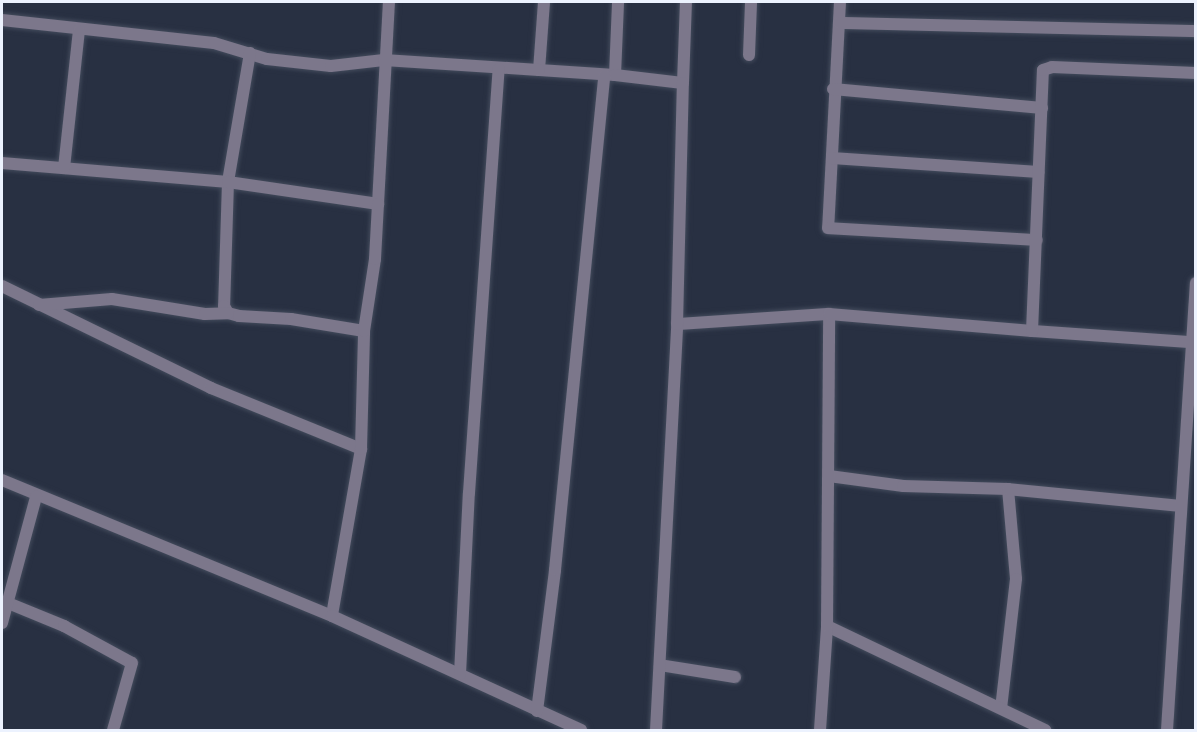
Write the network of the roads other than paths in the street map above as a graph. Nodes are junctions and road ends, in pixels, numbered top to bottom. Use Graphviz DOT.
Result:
graph roads {
  1 [pos="389,2"];
  2 [pos="544,2"];
  3 [pos="618,2"];
  4 [pos="686,2"];
  5 [pos="751,2"];
  6 [pos="840,2"];
  7 [pos="2,20"];
  8 [pos="839,23"];
  9 [pos="79,31"];
  10 [pos="1196,31"];
  11 [pos="250,53"];
  12 [pos="749,55"];
  13 [pos="384,60"];
  14 [pos="500,69"];
  15 [pos="539,70"];
  16 [pos="1196,73"];
  17 [pos="610,75"];
  18 [pos="682,83"];
  19 [pos="833,89"];
  20 [pos="1042,108"];
  21 [pos="832,158"];
  22 [pos="2,163"];
  23 [pos="64,168"];
  24 [pos="1040,172"];
  25 [pos="228,182"];
  26 [pos="378,204"];
  27 [pos="1037,240"];
  28 [pos="1196,284"];
  29 [pos="2,286"];
  30 [pos="39,304"];
  31 [pos="1194,311"];
  32 [pos="228,313"];
  33 [pos="829,314"];
  34 [pos="676,324"];
  35 [pos="1032,331"];
  36 [pos="364,332"];
  37 [pos="1190,342"];
  38 [pos="361,449"];
  39 [pos="829,476"];
  40 [pos="2,480"];
  41 [pos="1008,489"];
  42 [pos="36,497"];
  43 [pos="1180,506"];
  44 [pos="8,603"];
  45 [pos="332,616"];
  46 [pos="2,623"];
  47 [pos="826,626"];
  48 [pos="660,664"];
  49 [pos="460,674"];
  50 [pos="735,677"];
  51 [pos="1001,708"];
  52 [pos="537,711"];
  53 [pos="113,730"];
  54 [pos="581,730"];
  55 [pos="656,730"];
  56 [pos="820,730"];
  57 [pos="1045,730"];
  58 [pos="1167,730"];
  1 -- 13 [label="street"];
  2 -- 15 [label="street"];
  3 -- 17 [label="street"];
  4 -- 18 [label="street"];
  5 -- 12 [label="street"];
  6 -- 8 [label="street"];
  7 -- 9 [label="street"];
  8 -- 10 [label="street"];
  8 -- 19 [label="street"];
  9 -- 11 [label="street"];
  9 -- 23 [label="street"];
  11 -- 13 [label="street"];
  11 -- 25 [label="street"];
  13 -- 14 [label="street"];
  13 -- 26 [label="street"];
  14 -- 15 [label="street"];
  14 -- 49 [label="street"];
  15 -- 17 [label="street"];
  16 -- 20 [label="street"];
  17 -- 18 [label="street"];
  17 -- 52 [label="street"];
  18 -- 34 [label="street"];
  19 -- 20 [label="street"];
  19 -- 21 [label="street"];
  20 -- 24 [label="street"];
  21 -- 24 [label="street"];
  21 -- 27 [label="street"];
  22 -- 23 [label="street"];
  23 -- 25 [label="street"];
  24 -- 27 [label="street"];
  25 -- 26 [label="street"];
  25 -- 32 [label="street"];
  26 -- 36 [label="street"];
  27 -- 35 [label="street"];
  28 -- 31 [label="street"];
  29 -- 30 [label="street"];
  30 -- 32 [label="street"];
  30 -- 38 [label="street"];
  31 -- 37 [label="street"];
  32 -- 36 [label="street"];
  33 -- 34 [label="street"];
  33 -- 35 [label="street"];
  33 -- 39 [label="street"];
  34 -- 48 [label="street"];
  35 -- 37 [label="street"];
  36 -- 38 [label="street"];
  37 -- 43 [label="street"];
  38 -- 45 [label="street"];
  39 -- 41 [label="street"];
  39 -- 47 [label="street"];
  40 -- 42 [label="street"];
  41 -- 43 [label="street"];
  41 -- 51 [label="street"];
  42 -- 44 [label="street"];
  42 -- 45 [label="street"];
  43 -- 58 [label="street"];
  44 -- 46 [label="street"];
  44 -- 53 [label="street"];
  45 -- 49 [label="street"];
  47 -- 51 [label="street"];
  47 -- 56 [label="street"];
  48 -- 50 [label="street"];
  48 -- 55 [label="street"];
  49 -- 52 [label="street"];
  51 -- 57 [label="street"];
  52 -- 54 [label="street"];
}
